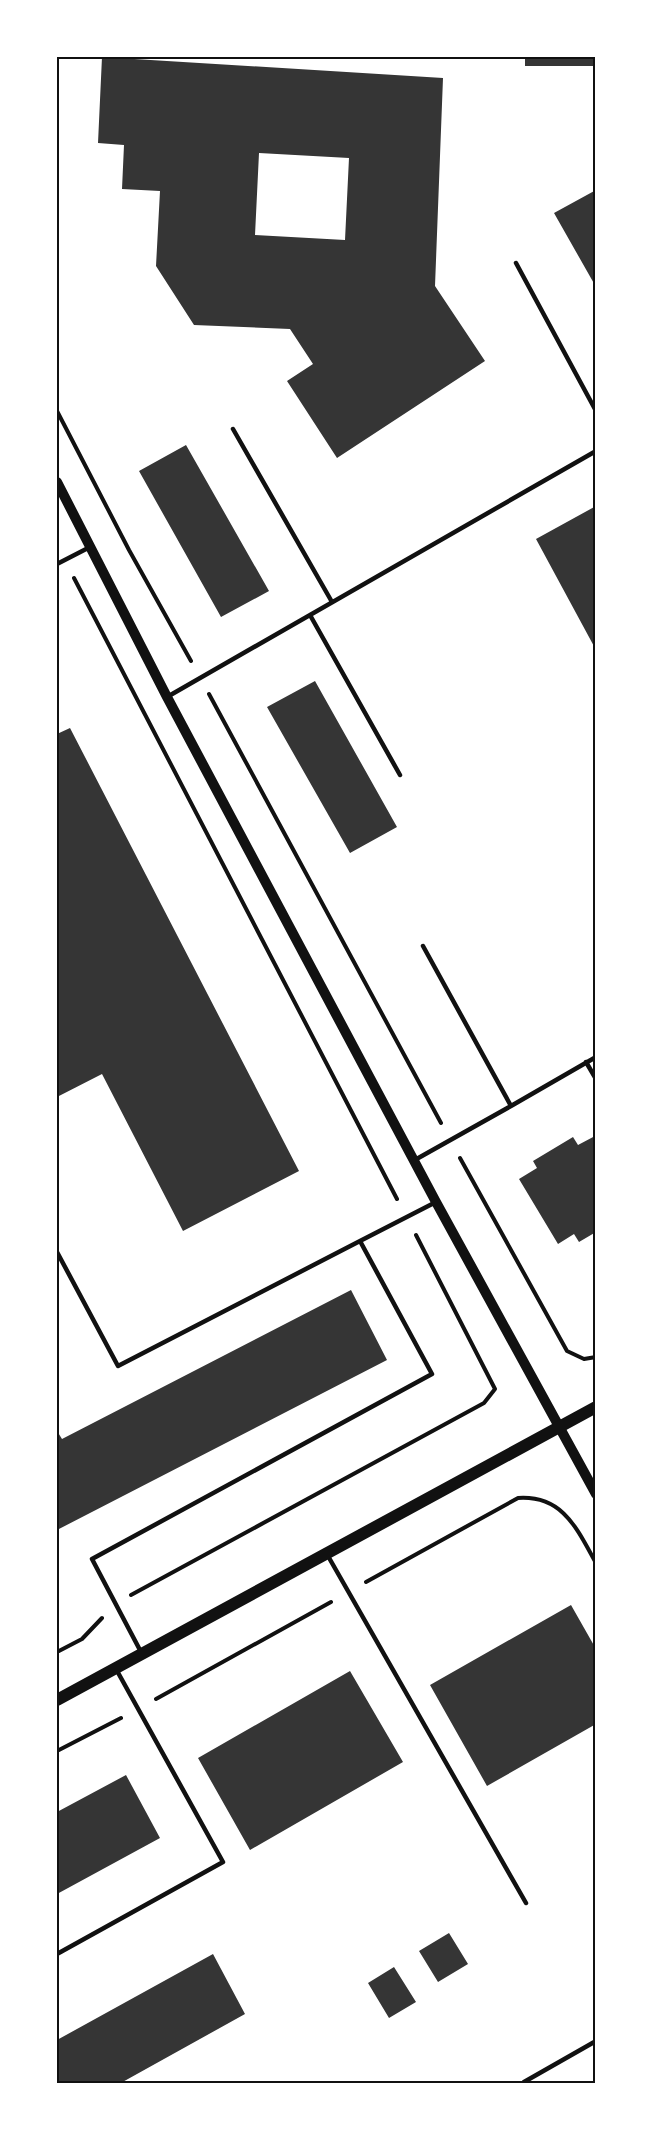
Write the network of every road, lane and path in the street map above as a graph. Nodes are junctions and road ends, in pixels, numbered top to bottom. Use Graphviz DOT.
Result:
graph roads {
  1 [pos="516,263"];
  2 [pos="57,411"];
  3 [pos="596,411"];
  4 [pos="233,429"];
  5 [pos="596,451"];
  6 [pos="57,482"];
  7 [pos="90,547"];
  8 [pos="64,560"];
  9 [pos="57,564"];
  10 [pos="332,602"];
  11 [pos="310,615"];
  12 [pos="201,678"];
  13 [pos="166,697"];
  14 [pos="400,775"];
  15 [pos="423,946"];
  16 [pos="596,1057"];
  17 [pos="586,1062"];
  18 [pos="596,1079"];
  19 [pos="510,1106"];
  20 [pos="450,1140"];
  21 [pos="413,1161"];
  22 [pos="436,1202"];
  23 [pos="406,1217"];
  24 [pos="360,1241"];
  25 [pos="57,1252"];
  26 [pos="596,1357"];
  27 [pos="596,1407"];
  28 [pos="560,1426"];
  29 [pos="596,1494"];
  30 [pos="326,1554"];
  31 [pos="116,1603"];
  32 [pos="57,1652"];
  33 [pos="142,1654"];
  34 [pos="116,1669"];
  35 [pos="57,1700"];
  36 [pos="526,1903"];
  37 [pos="57,1954"];
  38 [pos="596,2041"];
  39 [pos="524,2082"];
  1 -- 3 [label="lane"];
  2 -- 12 [label="path"];
  4 -- 10 [label="lane"];
  5 -- 10 [label="lane"];
  6 -- 7 [label="street"];
  7 -- 8 [label="lane"];
  7 -- 13 [label="street"];
  8 -- 9 [label="lane"];
  8 -- 23 [label="path"];
  10 -- 11 [label="lane"];
  11 -- 12 [label="lane"];
  11 -- 14 [label="lane"];
  12 -- 13 [label="lane"];
  12 -- 20 [label="path"];
  13 -- 21 [label="street"];
  15 -- 19 [label="lane"];
  16 -- 17 [label="lane"];
  17 -- 18 [label="lane"];
  17 -- 19 [label="lane"];
  19 -- 20 [label="lane"];
  20 -- 21 [label="lane"];
  20 -- 26 [label="path"];
  21 -- 22 [label="street"];
  22 -- 23 [label="lane"];
  22 -- 28 [label="street"];
  23 -- 24 [label="lane"];
  23 -- 31 [label="path"];
  24 -- 25 [label="lane"];
  24 -- 31 [label="lane"];
  27 -- 28 [label="main road"];
  28 -- 29 [label="street"];
  28 -- 30 [label="main road"];
  30 -- 33 [label="main road"];
  30 -- 36 [label="lane"];
  31 -- 32 [label="path"];
  31 -- 33 [label="lane"];
  33 -- 34 [label="main road"];
  34 -- 35 [label="main road"];
  34 -- 37 [label="lane"];
  38 -- 39 [label="lane"];
}
